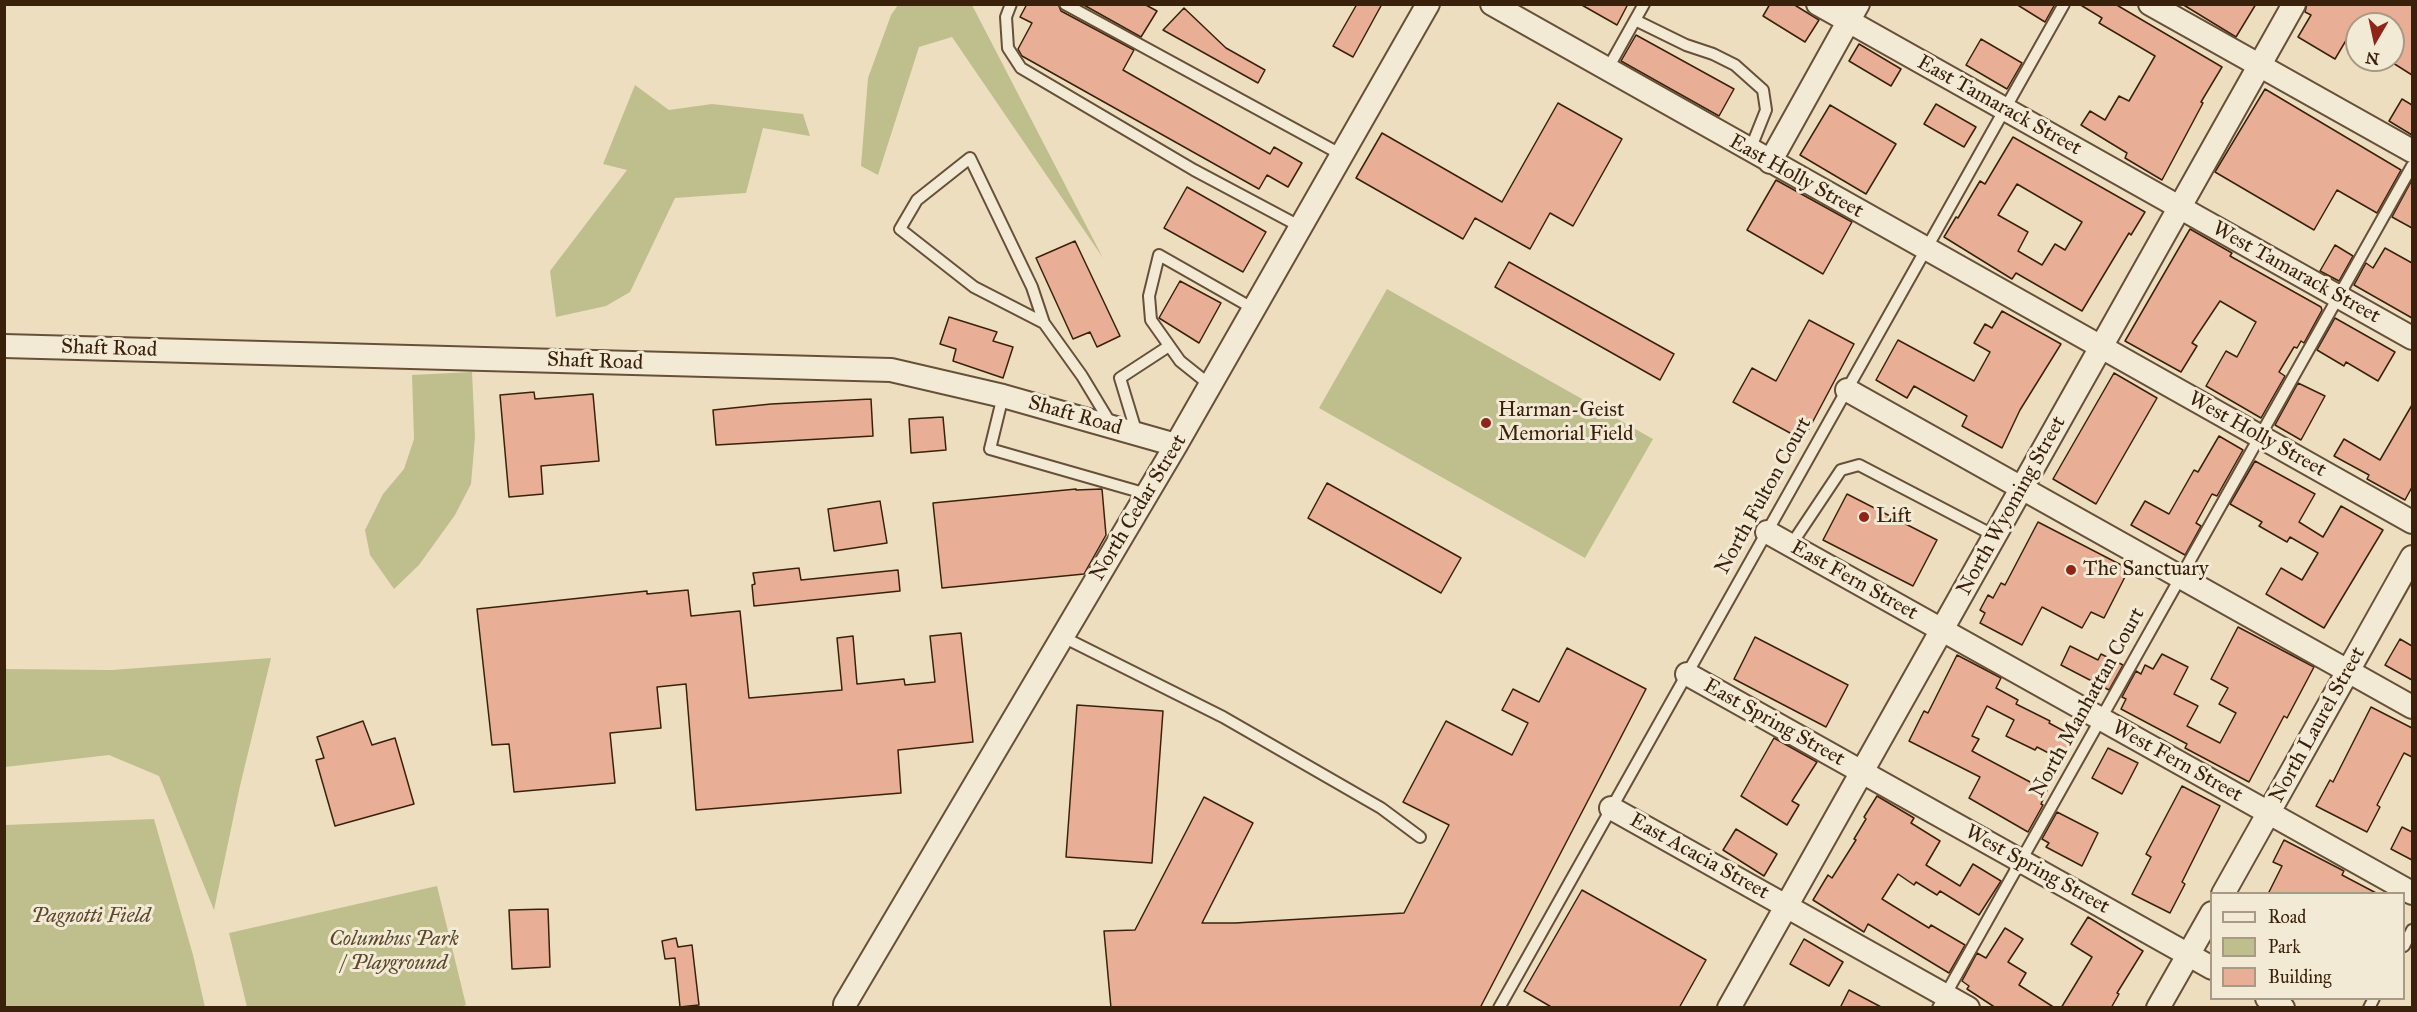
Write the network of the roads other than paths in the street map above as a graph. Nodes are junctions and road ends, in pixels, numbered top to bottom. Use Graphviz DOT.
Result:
graph roads {
  1 [pos="1011,4"];
  2 [pos="1065,4"];
  3 [pos="1428,4"];
  4 [pos="1492,4"];
  5 [pos="1644,4"];
  6 [pos="1818,4"];
  7 [pos="2064,4"];
  8 [pos="2150,4"];
  9 [pos="2294,4"];
  10 [pos="1853,13"];
  11 [pos="1635,20"];
  12 [pos="2260,66"];
  13 [pos="1607,70"];
  14 [pos="2005,110"];
  15 [pos="1750,151"];
  16 [pos="2412,151"];
  17 [pos="1342,155"];
  18 [pos="1770,162"];
  19 [pos="2412,166"];
  20 [pos="2180,207"];
  21 [pos="1301,227"];
  22 [pos="1926,250"];
  23 [pos="2339,297"];
  24 [pos="1254,309"];
  25 [pos="1044,323"];
  26 [pos="2412,338"];
  27 [pos="4,346"];
  28 [pos="1169,346"];
  29 [pos="2101,348"];
  30 [pos="1210,385"];
  31 [pos="1847,390"];
  32 [pos="1003,396"];
  33 [pos="1113,427"];
  34 [pos="1137,434"];
  35 [pos="2260,437"];
  36 [pos="1176,445"];
  37 [pos="2022,488"];
  38 [pos="1147,494"];
  39 [pos="2412,522"];
  40 [pos="1767,532"];
  41 [pos="1995,536"];
  42 [pos="1791,545"];
  43 [pos="2412,557"];
  44 [pos="2181,577"];
  45 [pos="1942,630"];
  46 [pos="1063,637"];
  47 [pos="2348,670"];
  48 [pos="1687,674"];
  49 [pos="2412,706"];
  50 [pos="2101,719"];
  51 [pos="1862,772"];
  52 [pos="1611,808"];
  53 [pos="2268,813"];
  54 [pos="1420,837"];
  55 [pos="2021,861"];
  56 [pos="2224,892"];
  57 [pos="2412,893"];
  58 [pos="1786,906"];
  59 [pos="2210,915"];
  60 [pos="2188,955"];
  61 [pos="2210,967"];
  62 [pos="2268,1000"];
  63 [pos="1942,1001"];
  64 [pos="845,1008"];
  65 [pos="1499,1008"];
  66 [pos="1729,1008"];
  67 [pos="1968,1008"];
  68 [pos="2158,1008"];
  69 [pos="2283,1008"];
  1 -- 21 [label="lane"];
  2 -- 17 [label="lane"];
  3 -- 17 [label="street, North Cedar Street"];
  4 -- 13 [label="street, East Holly Street"];
  5 -- 11 [label="lane"];
  6 -- 10 [label="street, East Tamarack Street"];
  7 -- 14 [label="lane, North Fulton Court"];
  8 -- 12 [label="street"];
  9 -- 12 [label="street, North Wyoming Street"];
  10 -- 14 [label="street, East Tamarack Street"];
  10 -- 18 [label="street"];
  11 -- 13 [label="lane"];
  11 -- 15 [label="lane"];
  12 -- 16 [label="street"];
  12 -- 20 [label="street, North Wyoming Street"];
  13 -- 15 [label="street, East Holly Street"];
  14 -- 20 [label="street, East Tamarack Street"];
  14 -- 22 [label="lane, North Fulton Court"];
  15 -- 18 [label="street, East Holly Street"];
  17 -- 21 [label="street, North Cedar Street"];
  18 -- 22 [label="street, East Holly Street"];
  19 -- 23 [label="lane, North Manhattan Court"];
  20 -- 23 [label="street, West Tamarack Street"];
  20 -- 29 [label="street, North Wyoming Street"];
  21 -- 24 [label="street, North Cedar Street"];
  22 -- 29 [label="street, East Holly Street"];
  22 -- 31 [label="lane, North Fulton Court"];
  23 -- 26 [label="street, West Tamarack Street"];
  23 -- 35 [label="lane, North Manhattan Court"];
  24 -- 28 [label="lane"];
  24 -- 30 [label="street, North Cedar Street"];
  25 -- 25 [label="lane"];
  25 -- 33 [label="lane"];
  27 -- 32 [label="street, Shaft Road"];
  28 -- 30 [label="lane"];
  28 -- 34 [label="lane"];
  29 -- 35 [label="street, West Holly Street"];
  29 -- 37 [label="street, North Wyoming Street"];
  30 -- 36 [label="street, North Cedar Street"];
  31 -- 37 [label="street"];
  31 -- 40 [label="lane, North Fulton Court"];
  32 -- 33 [label="street, Shaft Road"];
  32 -- 38 [label="lane"];
  33 -- 34 [label="street, Shaft Road"];
  34 -- 36 [label="street, Shaft Road"];
  35 -- 39 [label="street, West Holly Street"];
  35 -- 44 [label="lane, North Manhattan Court"];
  36 -- 38 [label="street, North Cedar Street"];
  37 -- 41 [label="street, North Wyoming Street"];
  37 -- 44 [label="street"];
  38 -- 46 [label="street, North Cedar Street"];
  40 -- 42 [label="street, East Fern Street"];
  40 -- 48 [label="lane, North Fulton Court"];
  41 -- 42 [label="lane"];
  41 -- 45 [label="street, North Wyoming Street"];
  42 -- 45 [label="street, East Fern Street"];
  43 -- 47 [label="street, North Laurel Street"];
  44 -- 47 [label="street"];
  44 -- 50 [label="lane, North Manhattan Court"];
  45 -- 50 [label="street, West Fern Street"];
  45 -- 51 [label="street, North Wyoming Street"];
  46 -- 54 [label="lane"];
  46 -- 64 [label="street, North Cedar Street"];
  47 -- 49 [label="street"];
  47 -- 53 [label="street, North Laurel Street"];
  48 -- 51 [label="street, East Spring Street"];
  48 -- 52 [label="lane, North Fulton Court"];
  50 -- 53 [label="street, West Fern Street"];
  50 -- 55 [label="lane, North Manhattan Court"];
  51 -- 55 [label="street, West Spring Street"];
  51 -- 58 [label="street, North Wyoming Street"];
  52 -- 58 [label="street, East Acacia Street"];
  52 -- 65 [label="lane, North Fulton Court"];
  53 -- 56 [label="street, North Laurel Street"];
  53 -- 57 [label="street, West Fern Street"];
  55 -- 60 [label="street, West Spring Street"];
  55 -- 63 [label="lane, North Manhattan Court"];
  58 -- 63 [label="street, East Acacia Street"];
  58 -- 66 [label="street, North Wyoming Street"];
  59 -- 60 [label="street"];
  60 -- 61 [label="street, West Spring Street"];
  60 -- 68 [label="street"];
  62 -- 69 [label="street"];
  63 -- 67 [label="street, East Acacia Street"];
}
